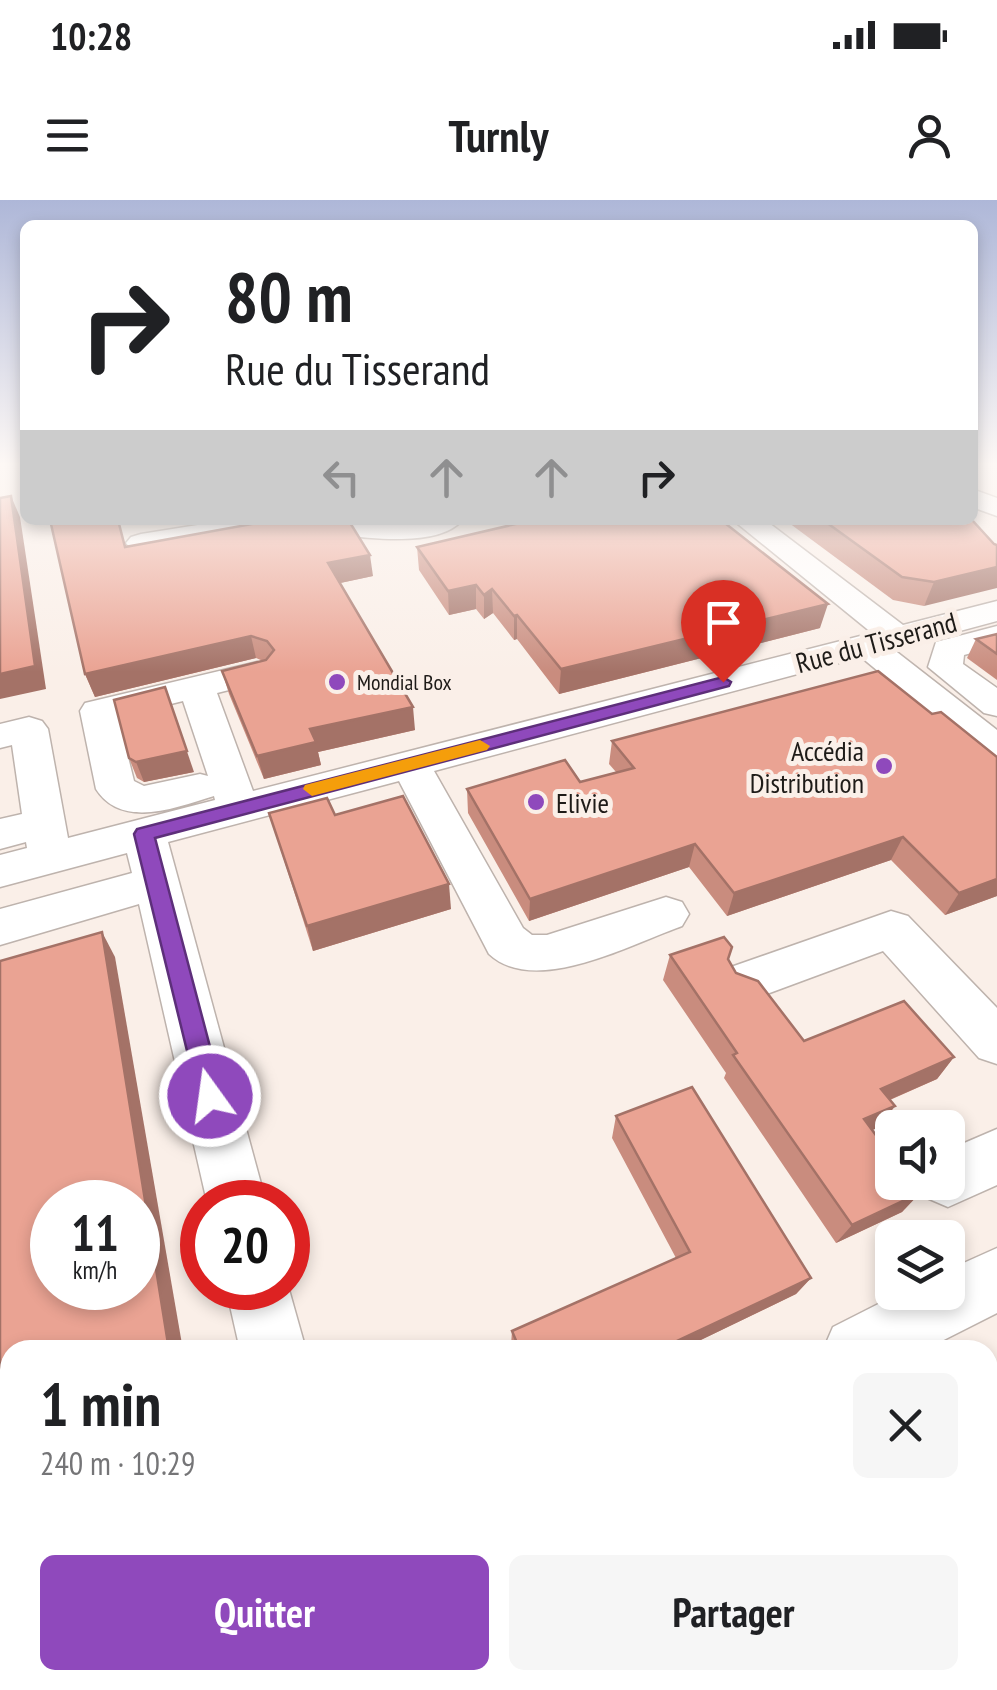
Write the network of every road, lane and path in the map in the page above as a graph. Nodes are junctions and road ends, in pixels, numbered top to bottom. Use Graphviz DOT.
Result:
graph roads {
  1 [pos="195,534"];
  2 [pos="763,534"];
  3 [pos="141,542"];
  4 [pos="997,611"];
  5 [pos="997,636"];
  6 [pos="882,640"];
  7 [pos="257,674"];
  8 [pos="197,688"];
  9 [pos="542,730"];
  10 [pos="994,732"];
  11 [pos="0,736"];
  12 [pos="410,764"];
  13 [pos="568,765"];
  14 [pos="234,794"];
  15 [pos="0,834"];
  16 [pos="144,834"];
  17 [pos="47,840"];
  18 [pos="0,871"];
  19 [pos="156,882"];
  20 [pos="666,914"];
  21 [pos="0,927"];
  22 [pos="748,981"];
  23 [pos="997,1042"];
  24 [pos="997,1156"];
  25 [pos="965,1171"];
  26 [pos="230,1180"];
  27 [pos="997,1279"];
  28 [pos="263,1310"];
  29 [pos="270,1340"];
  30 [pos="876,1340"];
  1 -- 3 [label="street"];
  2 -- 6 [label="street"];
  4 -- 6 [label="street, Rue du Tisserand"];
  5 -- 10 [label="street"];
  6 -- 9 [label="street, Rue du Tisserand"];
  6 -- 10 [label="street"];
  7 -- 8 [label="street"];
  8 -- 14 [label="street"];
  8 -- 14 [label="street"];
  9 -- 12 [label="street, Rue du Tisserand"];
  9 -- 13 [label="street"];
  11 -- 17 [label="street"];
  12 -- 14 [label="street, Rue du Tisserand"];
  12 -- 20 [label="street"];
  14 -- 16 [label="street, Rue du Tisserand"];
  15 -- 17 [label="street"];
  16 -- 17 [label="street, Rue du Tisserand"];
  16 -- 19 [label="street"];
  17 -- 18 [label="street, Rue du Tisserand"];
  19 -- 21 [label="street"];
  19 -- 26 [label="street"];
  22 -- 23 [label="street"];
  24 -- 25 [label="street"];
  27 -- 30 [label="street"];
  28 -- 29 [label="street"];
}
